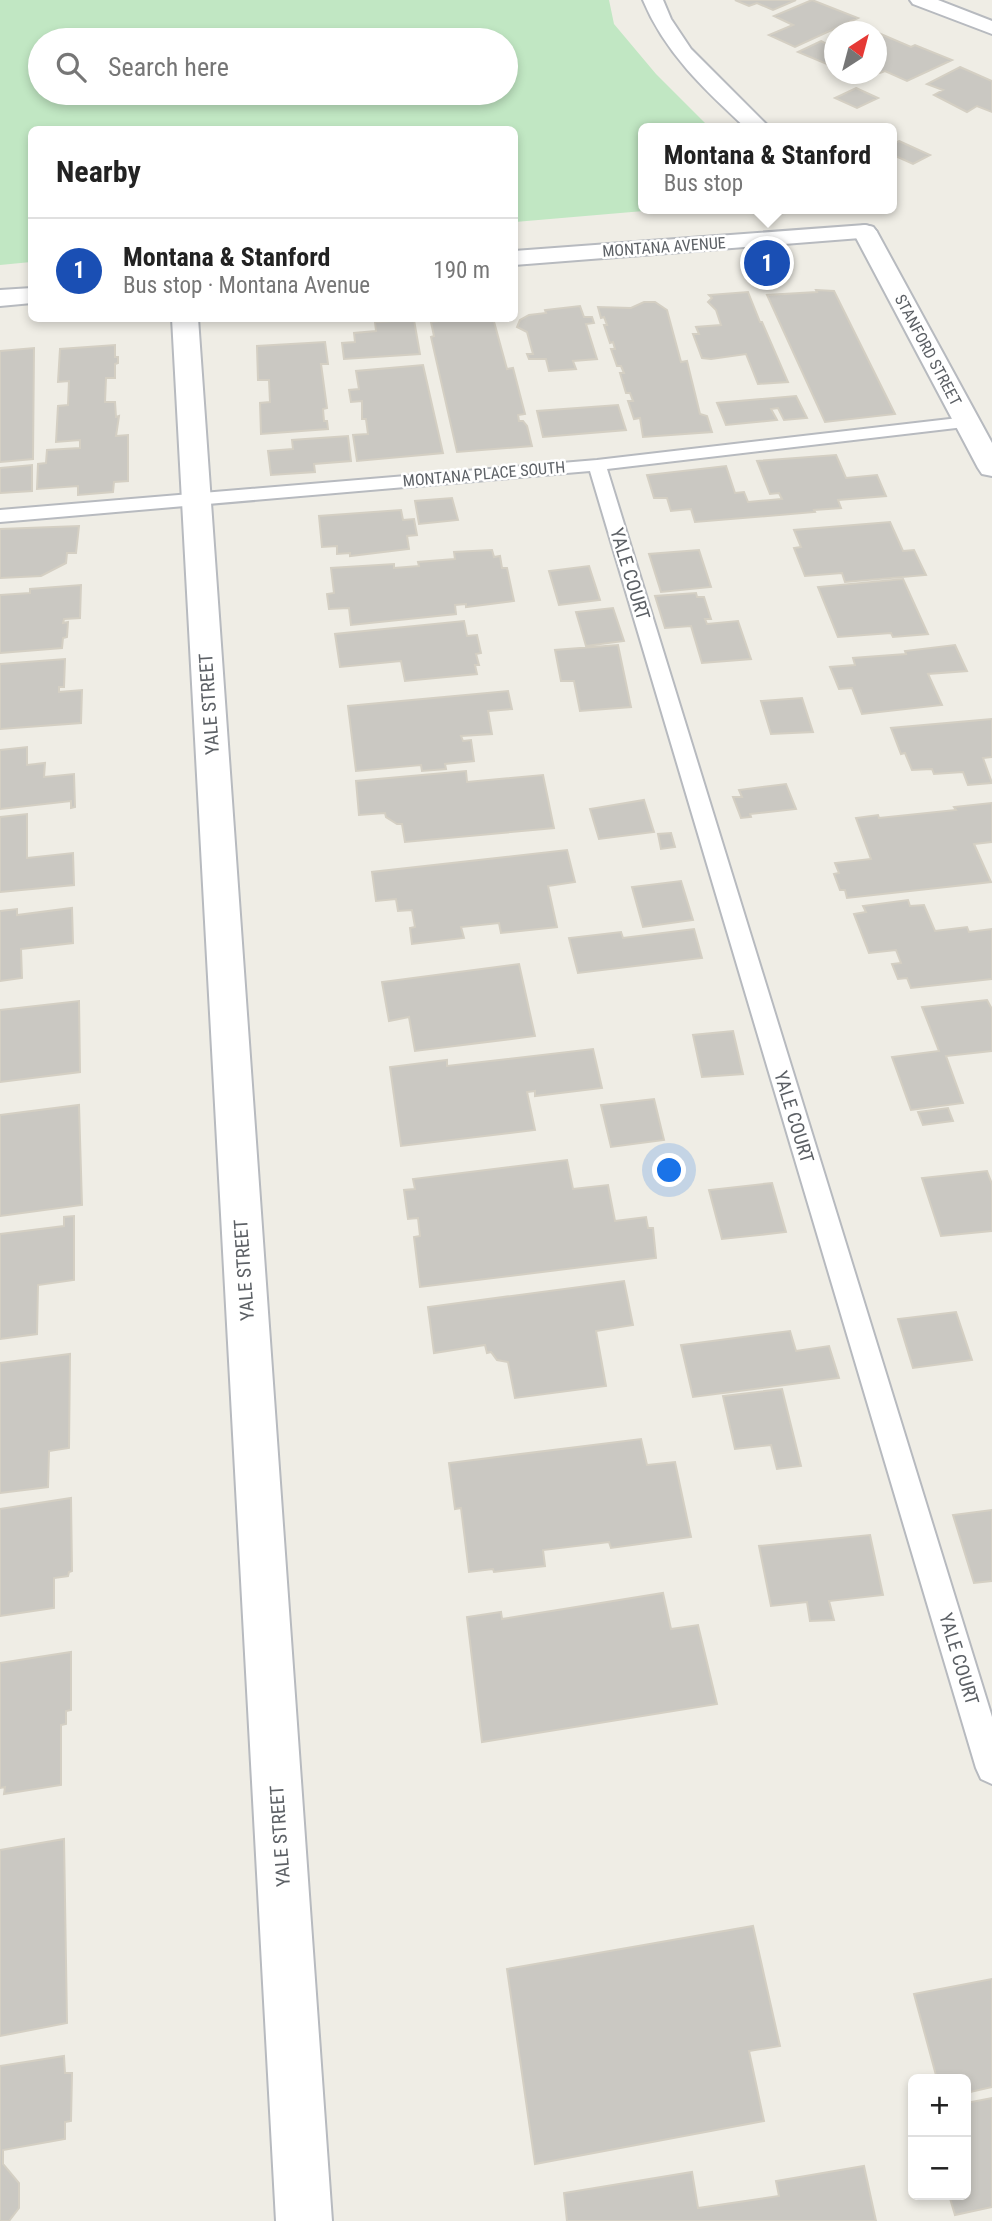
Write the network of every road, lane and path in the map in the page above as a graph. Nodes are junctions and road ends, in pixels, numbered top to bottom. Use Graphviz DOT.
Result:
graph roads {
  1 [pos="653,0"];
  2 [pos="920,0"];
  3 [pos="992,28"];
  4 [pos="754,123"];
  5 [pos="846,214"];
  6 [pos="865,232"];
  7 [pos="518,258"];
  8 [pos="28,295"];
  9 [pos="0,298"];
  10 [pos="185,322"];
  11 [pos="983,445"];
  12 [pos="597,465"];
  13 [pos="196,499"];
  14 [pos="0,516"];
  15 [pos="992,1769"];
  16 [pos="304,2221"];
  1 -- 4 [label="street"];
  2 -- 3 [label="street"];
  5 -- 6 [label="street"];
  6 -- 7 [label="street, MONTANA AVENUE"];
  6 -- 11 [label="street, STANFORD STREET"];
  8 -- 9 [label="street"];
  10 -- 13 [label="street, YALE STREET"];
  11 -- 12 [label="lane, MONTANA PLACE SOUTH"];
  12 -- 13 [label="lane, MONTANA PLACE SOUTH"];
  12 -- 15 [label="lane, YALE COURT"];
  13 -- 14 [label="lane, MONTANA PLACE SOUTH"];
  13 -- 16 [label="street, YALE STREET"];
}
